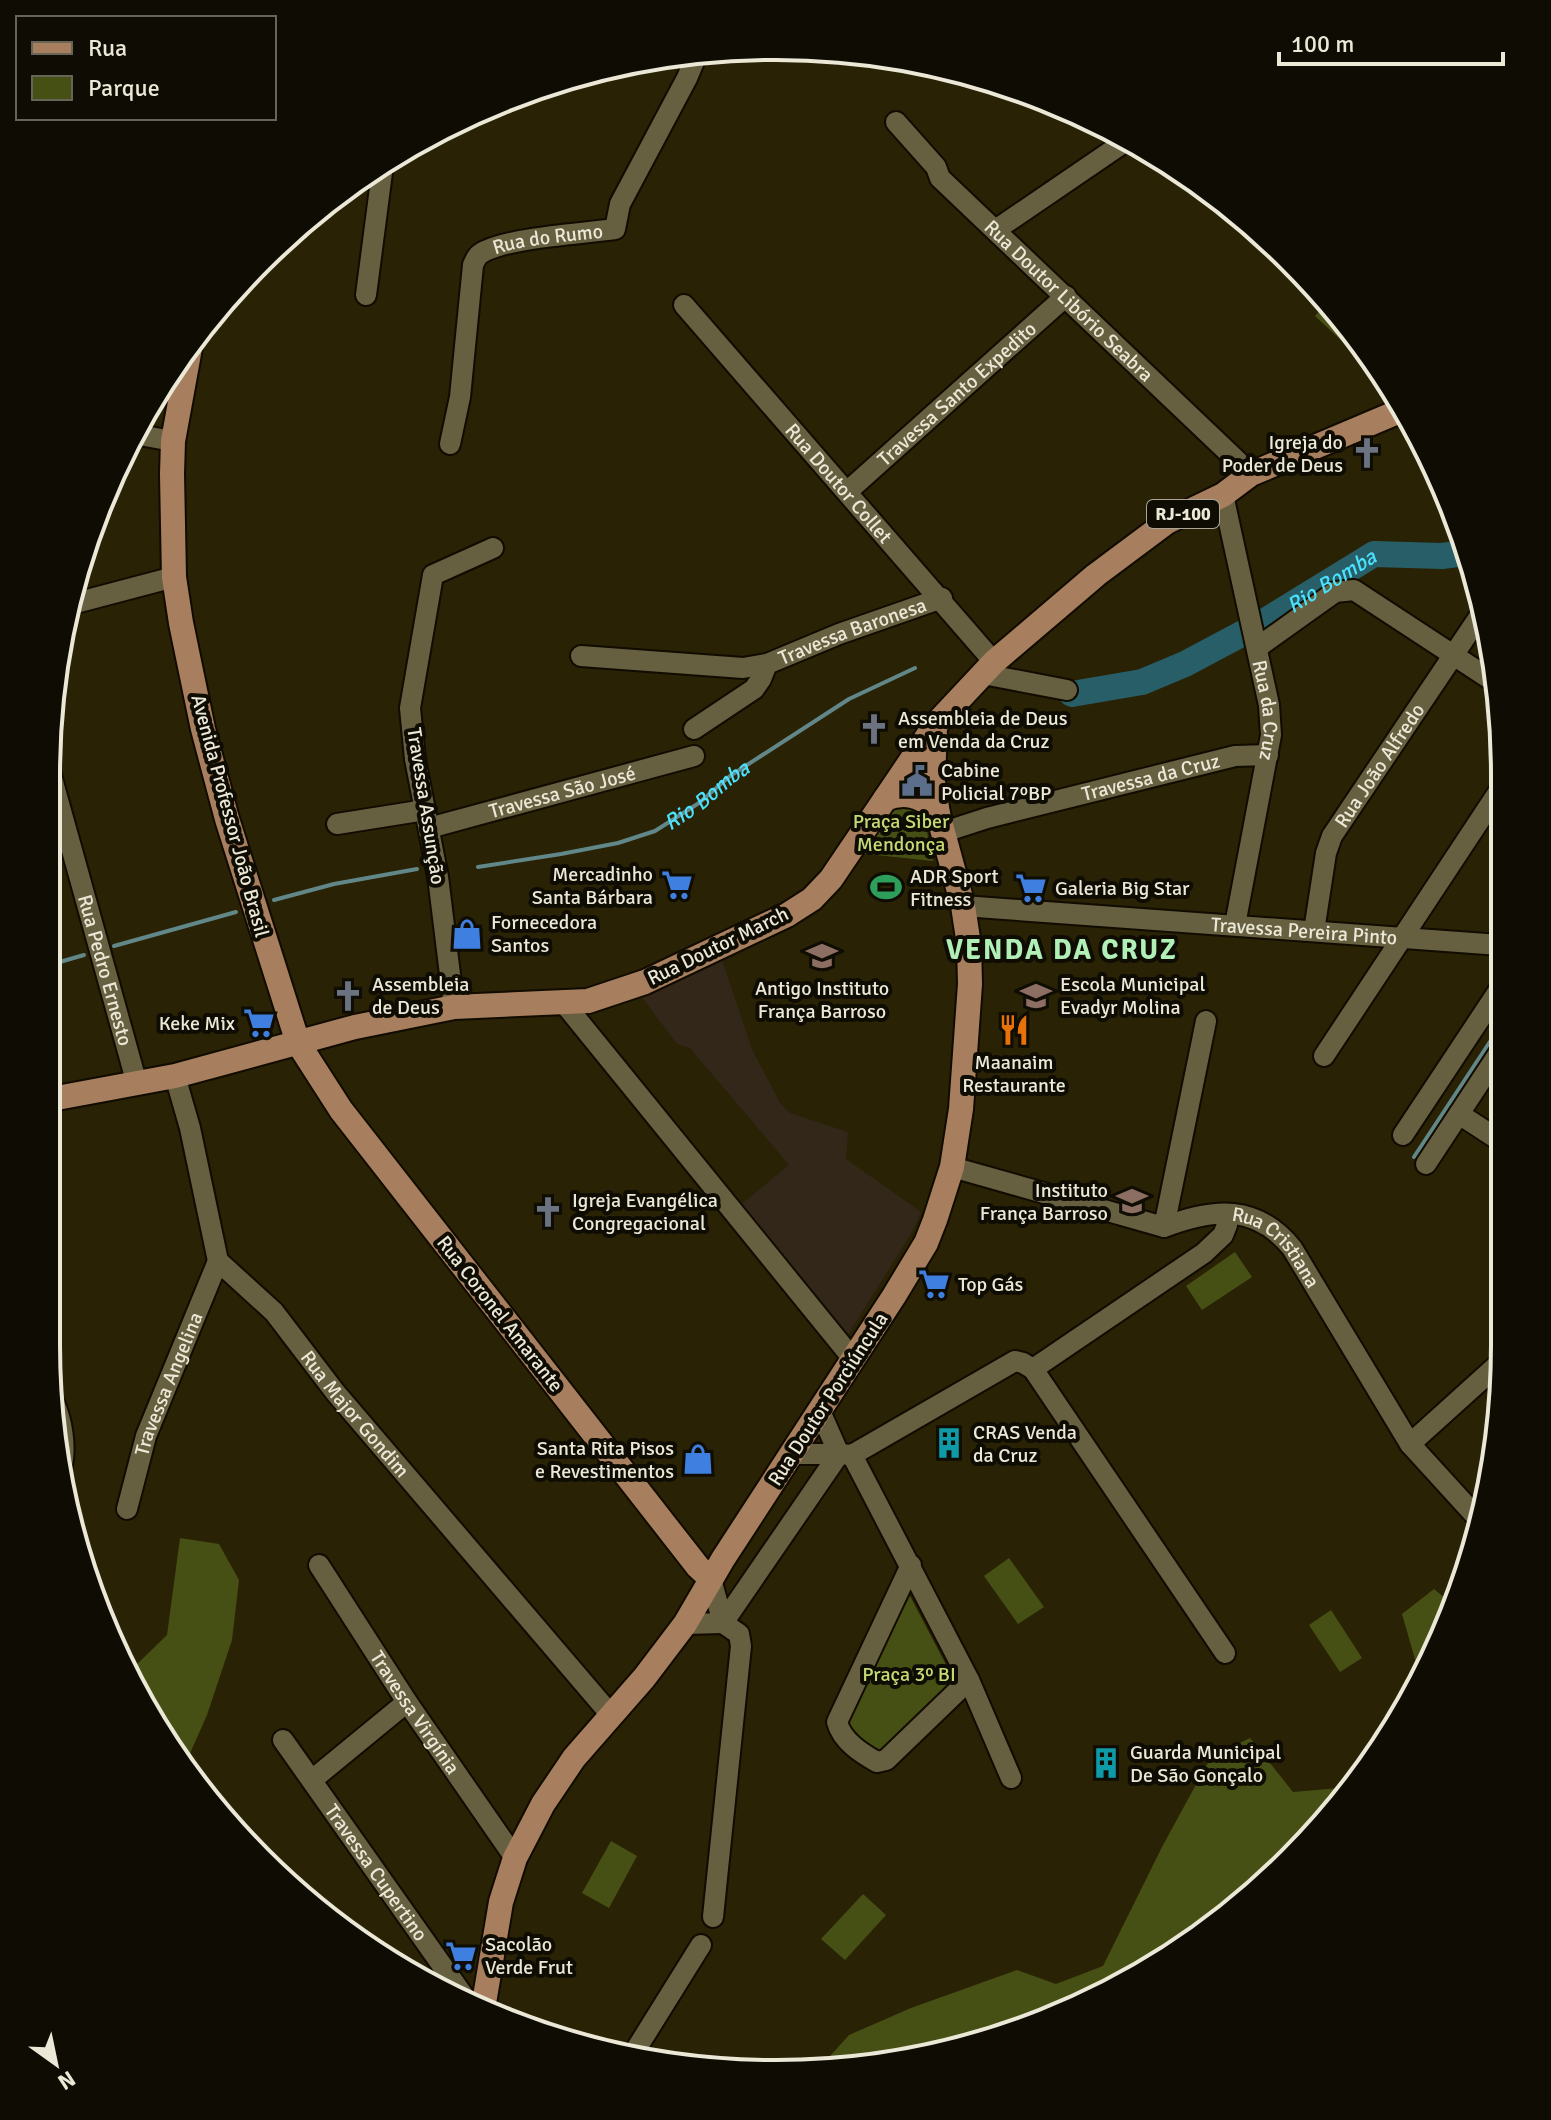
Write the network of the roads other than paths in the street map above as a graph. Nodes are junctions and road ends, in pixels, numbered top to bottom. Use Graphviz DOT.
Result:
graph roads {
  1 [pos="692,65"];
  2 [pos="896,122"];
  3 [pos="1117,147"];
  4 [pos="381,179"];
  5 [pos="997,229"];
  6 [pos="366,295"];
  7 [pos="1066,296"];
  8 [pos="684,305"];
  9 [pos="186,371"];
  10 [pos="1393,414"];
  11 [pos="146,436"];
  12 [pos="173,441"];
  13 [pos="450,444"];
  14 [pos="1251,474"];
  15 [pos="848,491"];
  16 [pos="1223,495"];
  17 [pos="493,548"];
  18 [pos="174,577"];
  19 [pos="942,598"];
  20 [pos="82,601"];
  21 [pos="1474,624"];
  22 [pos="1254,631"];
  23 [pos="1454,655"];
  24 [pos="581,656"];
  25 [pos="767,664"];
  26 [pos="988,668"];
  27 [pos="1484,675"];
  28 [pos="1067,690"];
  29 [pos="935,725"];
  30 [pos="694,729"];
  31 [pos="1268,755"];
  32 [pos="694,756"];
  33 [pos="885,799"];
  34 [pos="1491,803"];
  35 [pos="60,807"];
  36 [pos="427,819"];
  37 [pos="941,823"];
  38 [pos="337,824"];
  39 [pos="963,906"];
  40 [pos="1235,925"];
  41 [pos="1314,931"];
  42 [pos="1401,938"];
  43 [pos="1491,944"];
  44 [pos="563,1002"];
  45 [pos="1491,1002"];
  46 [pos="454,1007"];
  47 [pos="1206,1021"];
  48 [pos="298,1043"];
  49 [pos="1324,1056"];
  50 [pos="1491,1065"];
  51 [pos="175,1076"];
  52 [pos="137,1084"];
  53 [pos="60,1098"];
  54 [pos="1459,1114"];
  55 [pos="1403,1135"];
  56 [pos="1491,1135"];
  57 [pos="1426,1164"];
  58 [pos="952,1167"];
  59 [pos="1227,1225"];
  60 [pos="1164,1227"];
  61 [pos="218,1261"];
  62 [pos="853,1359"];
  63 [pos="1033,1369"];
  64 [pos="1490,1372"];
  65 [pos="820,1411"];
  66 [pos="1410,1444"];
  67 [pos="792,1454"];
  68 [pos="846,1454"];
  69 [pos="127,1509"];
  70 [pos="1471,1511"];
  71 [pos="319,1565"];
  72 [pos="911,1565"];
  73 [pos="711,1579"];
  74 [pos="723,1623"];
  75 [pos="685,1624"];
  76 [pos="1225,1653"];
  77 [pos="969,1680"];
  78 [pos="407,1702"];
  79 [pos="611,1715"];
  80 [pos="283,1740"];
  81 [pos="1011,1778"];
  82 [pos="312,1780"];
  83 [pos="515,1858"];
  84 [pos="713,1917"];
  85 [pos="701,1945"];
  86 [pos="455,1984"];
  87 [pos="485,1998"];
  88 [pos="638,2046"];
  1 -- 13 [label="street, Rua do Rumo"];
  2 -- 5 [label="street, Rua Doutor Libório Seabra"];
  3 -- 5 [label="street"];
  4 -- 6 [label="street"];
  5 -- 7 [label="street, Rua Doutor Libório Seabra"];
  7 -- 14 [label="street, Rua Doutor Libório Seabra"];
  7 -- 15 [label="street, Travessa Santo Expedito"];
  8 -- 15 [label="street, Rua Doutor Collet"];
  9 -- 12 [label="main road, Avenida Professor João Brasil"];
  10 -- 14 [label="main road, Rua Doutor March / RJ-100"];
  11 -- 12 [label="street"];
  12 -- 18 [label="main road, Avenida Professor João Brasil"];
  14 -- 16 [label="main road, Rua Doutor March / RJ-100"];
  15 -- 19 [label="street, Rua Doutor Collet"];
  16 -- 22 [label="street, Rua da Cruz"];
  16 -- 26 [label="main road, Rua Doutor March / RJ-100"];
  17 -- 36 [label="street, Travessa Assunção"];
  18 -- 20 [label="street"];
  18 -- 48 [label="main road, Avenida Professor João Brasil"];
  19 -- 25 [label="street, Travessa Baronesa"];
  19 -- 26 [label="street, Rua Doutor Collet"];
  21 -- 23 [label="street, Rua João Alfredo"];
  22 -- 23 [label="street"];
  22 -- 31 [label="street, Rua da Cruz"];
  23 -- 27 [label="street"];
  23 -- 41 [label="street, Rua João Alfredo"];
  24 -- 25 [label="street"];
  25 -- 30 [label="street, Travessa Baronesa"];
  26 -- 28 [label="street"];
  26 -- 29 [label="main road, Rua Doutor March / RJ-100"];
  29 -- 33 [label="main road, Rua Doutor March / RJ-100"];
  29 -- 37 [label="main road, Rua Doutor Porciúncula"];
  31 -- 37 [label="street, Travessa da Cruz"];
  31 -- 40 [label="street, Rua da Cruz"];
  32 -- 36 [label="street, Travessa São José"];
  33 -- 37 [label="main road"];
  33 -- 44 [label="main road, Rua Doutor March / RJ-100"];
  34 -- 42 [label="street"];
  35 -- 52 [label="street, Rua Pedro Ernesto"];
  36 -- 38 [label="street, Travessa São José"];
  36 -- 46 [label="street, Travessa Assunção"];
  37 -- 39 [label="main road, Rua Doutor Porciúncula"];
  39 -- 40 [label="street, Travessa Pereira Pinto"];
  39 -- 58 [label="main road, Rua Doutor Porciúncula"];
  40 -- 41 [label="street, Travessa Pereira Pinto"];
  41 -- 42 [label="street, Travessa Pereira Pinto"];
  42 -- 43 [label="street, Travessa Pereira Pinto"];
  42 -- 49 [label="street"];
  44 -- 46 [label="main road, Rua Doutor March / RJ-100"];
  44 -- 62 [label="street"];
  45 -- 55 [label="street"];
  46 -- 48 [label="main road, Rua Doutor March / RJ-100"];
  47 -- 60 [label="street"];
  48 -- 51 [label="main road, Rua Doutor March / RJ-100"];
  48 -- 73 [label="main road, Rua Coronel Amarante"];
  50 -- 54 [label="street"];
  51 -- 52 [label="main road, Rua Doutor March / RJ-100"];
  51 -- 61 [label="street"];
  52 -- 53 [label="main road, Rua Doutor March / RJ-100"];
  54 -- 56 [label="street"];
  54 -- 57 [label="street"];
  58 -- 60 [label="street"];
  58 -- 62 [label="main road, Rua Doutor Porciúncula"];
  59 -- 63 [label="street"];
  60 -- 66 [label="street, Rua Cristiana"];
  61 -- 69 [label="street, Travessa Angelina"];
  61 -- 79 [label="street, Rua Major Gondim"];
  62 -- 65 [label="main road, Rua Doutor Porciúncula"];
  63 -- 68 [label="street"];
  63 -- 76 [label="street"];
  64 -- 66 [label="street"];
  65 -- 67 [label="main road, Rua Doutor Porciúncula"];
  65 -- 68 [label="street"];
  66 -- 70 [label="street, Rua Cristiana"];
  67 -- 68 [label="street"];
  67 -- 73 [label="main road, Rua Doutor Porciúncula"];
  68 -- 72 [label="street"];
  68 -- 74 [label="street"];
  71 -- 78 [label="street, Travessa Virgínia"];
  72 -- 77 [label="street"];
  72 -- 77 [label="street"];
  73 -- 74 [label="street"];
  73 -- 75 [label="main road, Rua Doutor Porciúncula"];
  74 -- 75 [label="street"];
  74 -- 84 [label="street"];
  75 -- 79 [label="main road, Rua Doutor Porciúncula"];
  77 -- 81 [label="street"];
  78 -- 82 [label="street"];
  78 -- 83 [label="street, Travessa Virgínia"];
  79 -- 83 [label="main road, Rua Doutor Porciúncula"];
  80 -- 82 [label="street, Travessa Cupertino"];
  82 -- 86 [label="street, Travessa Cupertino"];
  83 -- 87 [label="main road, Rua Doutor Porciúncula"];
  85 -- 88 [label="street"];
}
